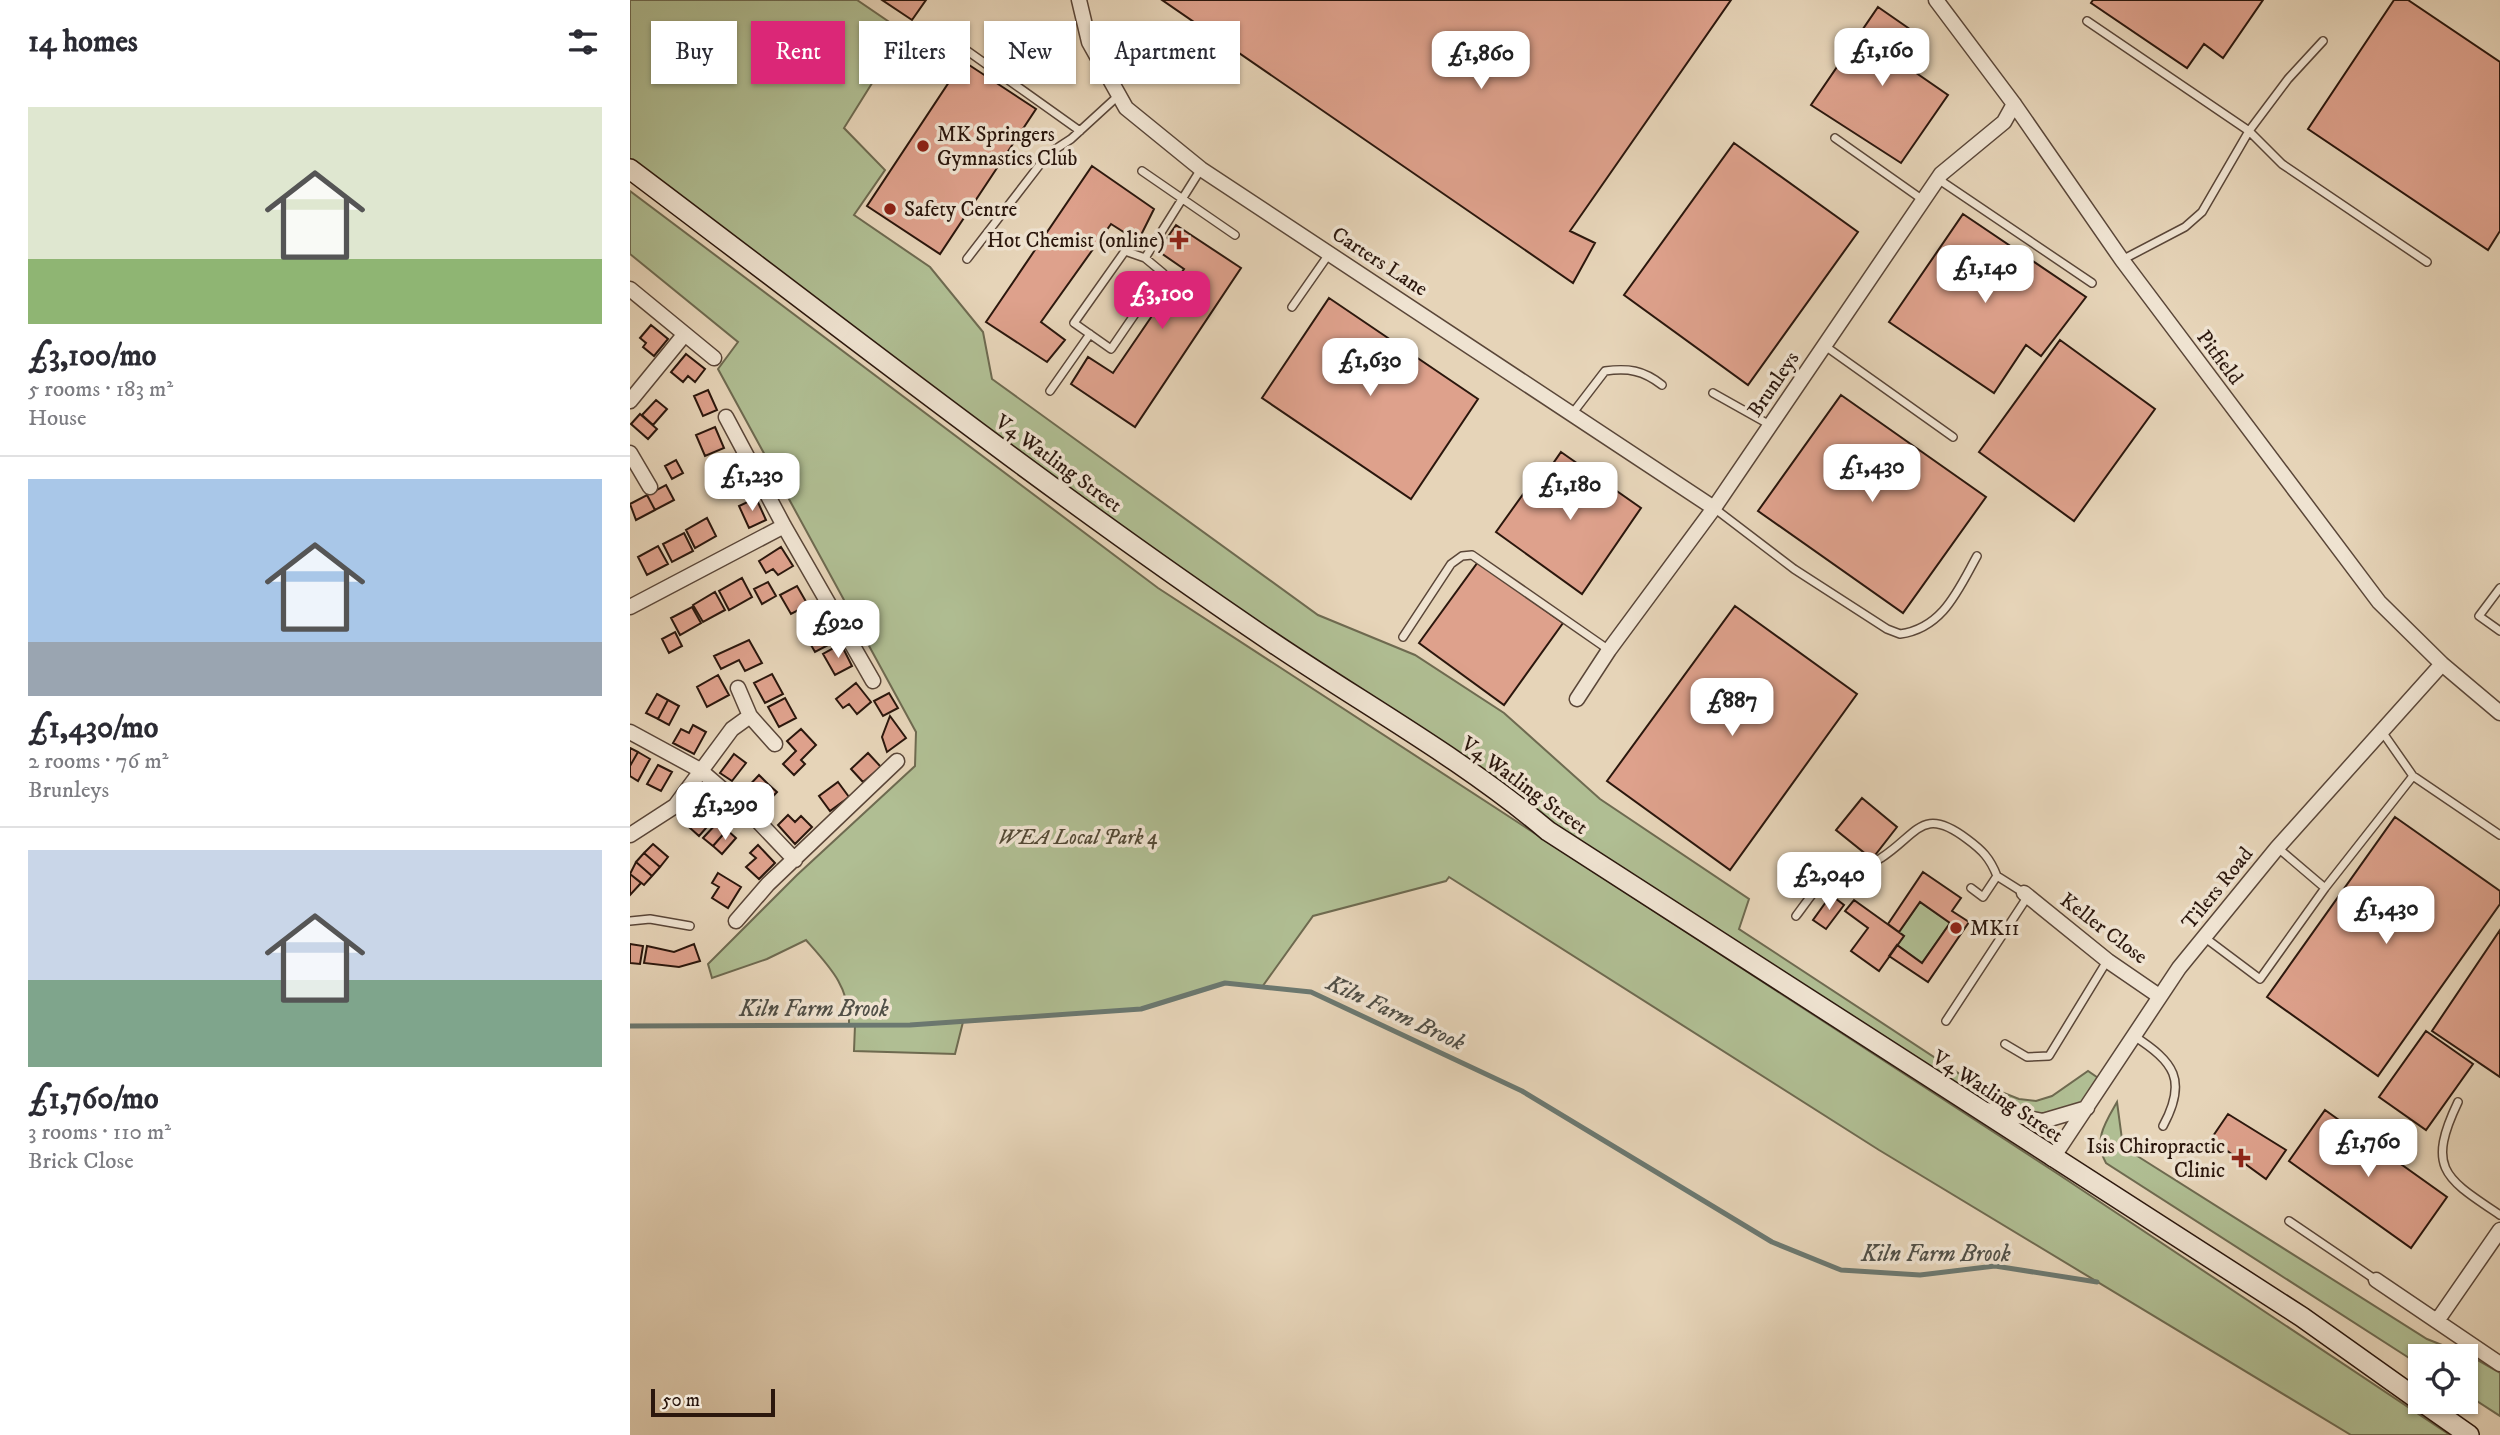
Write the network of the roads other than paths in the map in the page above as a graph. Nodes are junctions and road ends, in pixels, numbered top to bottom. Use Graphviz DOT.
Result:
graph roads {
  1 [pos="1079,0"];
  2 [pos="1936,0"];
  3 [pos="2087,21"];
  4 [pos="2323,41"];
  5 [pos="970,53"];
  6 [pos="1119,95"];
  7 [pos="2014,104"];
  8 [pos="1080,131"];
  9 [pos="2249,131"];
  10 [pos="1835,138"];
  11 [pos="630,169"];
  12 [pos="1201,169"];
  13 [pos="1142,172"];
  14 [pos="1938,179"];
  15 [pos="1182,200"];
  16 [pos="1923,200"];
  17 [pos="1235,235"];
  18 [pos="1329,253"];
  19 [pos="1145,257"];
  20 [pos="967,259"];
  21 [pos="2122,260"];
  22 [pos="2427,262"];
  23 [pos="2092,283"];
  24 [pos="630,289"];
  25 [pos="1292,307"];
  26 [pos="1090,334"];
  27 [pos="684,335"];
  28 [pos="1824,346"];
  29 [pos="714,358"];
  30 [pos="1662,385"];
  31 [pos="1050,391"];
  32 [pos="1713,393"];
  33 [pos="630,401"];
  34 [pos="1572,414"];
  35 [pos="726,417"];
  36 [pos="1770,425"];
  37 [pos="1953,436"];
  38 [pos="630,453"];
  39 [pos="650,486"];
  40 [pos="1714,508"];
  41 [pos="784,526"];
  42 [pos="1977,556"];
  43 [pos="2500,588"];
  44 [pos="630,607"];
  45 [pos="2500,631"];
  46 [pos="1403,637"];
  47 [pos="1609,650"];
  48 [pos="2442,664"];
  49 [pos="873,681"];
  50 [pos="738,688"];
  51 [pos="1577,699"];
  52 [pos="2500,713"];
  53 [pos="750,716"];
  54 [pos="630,732"];
  55 [pos="2383,733"];
  56 [pos="775,744"];
  57 [pos="897,761"];
  58 [pos="700,770"];
  59 [pos="2413,776"];
  60 [pos="630,835"];
  61 [pos="2500,835"];
  62 [pos="2277,848"];
  63 [pos="795,860"];
  64 [pos="1997,876"];
  65 [pos="1971,888"];
  66 [pos="2325,888"];
  67 [pos="2026,895"];
  68 [pos="1796,916"];
  69 [pos="630,921"];
  70 [pos="736,921"];
  71 [pos="690,926"];
  72 [pos="2204,937"];
  73 [pos="2108,961"];
  74 [pos="2159,996"];
  75 [pos="1946,1021"];
  76 [pos="2133,1035"];
  77 [pos="2005,1044"];
  78 [pos="2458,1102"];
  79 [pos="1975,1108"];
  80 [pos="2087,1108"];
  81 [pos="2162,1126"];
  82 [pos="2052,1159"];
  83 [pos="2500,1215"];
  84 [pos="2289,1221"];
  85 [pos="2500,1230"];
  86 [pos="2376,1280"];
  87 [pos="2437,1321"];
  88 [pos="2500,1364"];
  89 [pos="2408,1392"];
  90 [pos="2439,1414"];
  91 [pos="2469,1435"];
  1 -- 6 [label="street, Carters Lane"];
  2 -- 7 [label="street, Pitfield"];
  3 -- 9 [label="lane"];
  4 -- 9 [label="lane"];
  5 -- 8 [label="lane"];
  6 -- 8 [label="lane"];
  6 -- 12 [label="street, Carters Lane"];
  7 -- 14 [label="street, Brunleys"];
  7 -- 21 [label="street, Pitfield"];
  8 -- 20 [label="lane"];
  9 -- 21 [label="lane"];
  9 -- 22 [label="lane"];
  10 -- 16 [label="lane"];
  11 -- 79 [label="street, V4 Watling Street"];
  12 -- 15 [label="lane"];
  12 -- 18 [label="street, Carters Lane"];
  13 -- 15 [label="lane"];
  14 -- 16 [label="street, Brunleys"];
  14 -- 23 [label="lane"];
  15 -- 17 [label="lane"];
  15 -- 19 [label="lane"];
  16 -- 28 [label="street, Brunleys"];
  18 -- 25 [label="lane"];
  18 -- 34 [label="street, Carters Lane"];
  19 -- 26 [label="lane"];
  19 -- 26 [label="lane"];
  21 -- 48 [label="street, Pitfield"];
  24 -- 27 [label="street"];
  26 -- 31 [label="lane"];
  27 -- 29 [label="street"];
  27 -- 33 [label="street"];
  28 -- 36 [label="street, Brunleys"];
  28 -- 37 [label="lane"];
  30 -- 34 [label="lane"];
  32 -- 36 [label="lane"];
  34 -- 40 [label="street, Carters Lane"];
  35 -- 41 [label="street"];
  36 -- 40 [label="street, Brunleys"];
  38 -- 39 [label="street"];
  40 -- 42 [label="lane"];
  40 -- 47 [label="street, Brunleys"];
  41 -- 44 [label="street"];
  41 -- 49 [label="street"];
  43 -- 45 [label="lane"];
  46 -- 47 [label="lane"];
  47 -- 51 [label="street, Brunleys"];
  48 -- 52 [label="street, Pitfield"];
  48 -- 55 [label="street, Tilers Road"];
  50 -- 53 [label="street"];
  53 -- 56 [label="street"];
  53 -- 58 [label="street"];
  54 -- 58 [label="street"];
  55 -- 59 [label="lane"];
  55 -- 62 [label="street, Tilers Road"];
  57 -- 63 [label="street"];
  58 -- 60 [label="street"];
  58 -- 63 [label="street"];
  59 -- 61 [label="lane"];
  59 -- 66 [label="lane"];
  62 -- 66 [label="lane"];
  62 -- 72 [label="street, Tilers Road"];
  63 -- 70 [label="street"];
  64 -- 65 [label="lane"];
  64 -- 67 [label="lane"];
  64 -- 68 [label="lane"];
  66 -- 72 [label="lane"];
  67 -- 73 [label="street, Keller Close"];
  67 -- 75 [label="lane"];
  69 -- 71 [label="lane"];
  72 -- 74 [label="street, Tilers Road"];
  73 -- 74 [label="street, Keller Close"];
  73 -- 77 [label="lane"];
  74 -- 76 [label="street, Tilers Road"];
  76 -- 80 [label="street, Tilers Road"];
  76 -- 81 [label="lane"];
  78 -- 83 [label="lane"];
  79 -- 80 [label="street"];
  79 -- 82 [label="street, V4 Watling Street"];
  80 -- 82 [label="street, Tilers Road"];
  82 -- 89 [label="street, V4 Watling Street"];
  84 -- 86 [label="lane"];
  85 -- 87 [label="street"];
  86 -- 87 [label="street"];
  87 -- 88 [label="street"];
  90 -- 91 [label="street, V4 Watling Street"];
}
